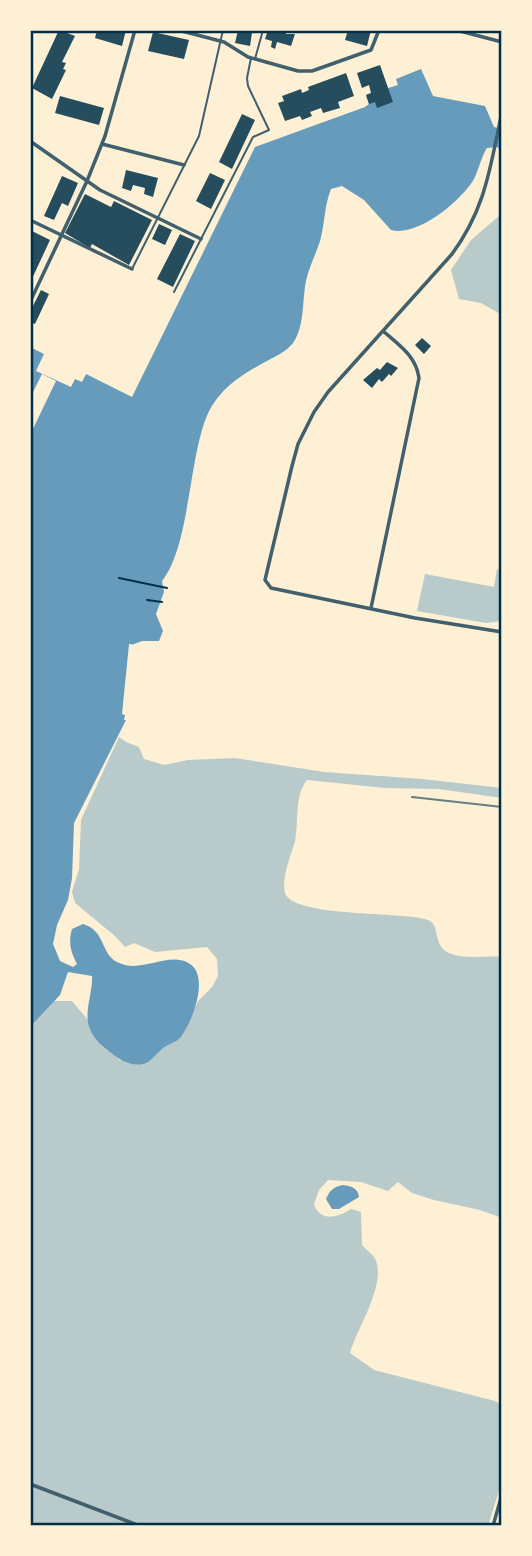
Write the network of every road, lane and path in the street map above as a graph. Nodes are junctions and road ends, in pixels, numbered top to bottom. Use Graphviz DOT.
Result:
graph roads {
  1 [pos="135,30"];
  2 [pos="178,30"];
  3 [pos="223,30"];
  4 [pos="263,30"];
  5 [pos="379,30"];
  6 [pos="456,30"];
  7 [pos="220,41"];
  8 [pos="502,42"];
  9 [pos="253,59"];
  10 [pos="502,112"];
  11 [pos="30,141"];
  12 [pos="101,144"];
  13 [pos="184,165"];
  14 [pos="87,181"];
  15 [pos="158,218"];
  16 [pos="30,220"];
  17 [pos="61,236"];
  18 [pos="201,239"];
  19 [pos="132,269"];
  20 [pos="174,292"];
  21 [pos="30,302"];
  22 [pos="383,331"];
  23 [pos="119,578"];
  24 [pos="167,588"];
  25 [pos="147,600"];
  26 [pos="162,602"];
  27 [pos="371,609"];
  28 [pos="502,632"];
  29 [pos="30,1484"];
  30 [pos="502,1494"];
  31 [pos="140,1526"];
  32 [pos="493,1526"];
  1 -- 12 [label="street"];
  2 -- 7 [label="street"];
  3 -- 7 [label="lane"];
  4 -- 9 [label="lane"];
  5 -- 9 [label="street"];
  6 -- 8 [label="street"];
  7 -- 9 [label="street"];
  7 -- 13 [label="lane"];
  9 -- 18 [label="lane"];
  10 -- 22 [label="street"];
  11 -- 14 [label="street"];
  12 -- 13 [label="street"];
  12 -- 14 [label="street"];
  13 -- 15 [label="lane"];
  14 -- 15 [label="street"];
  14 -- 17 [label="street"];
  15 -- 18 [label="street"];
  15 -- 19 [label="lane"];
  16 -- 17 [label="street"];
  17 -- 19 [label="street"];
  17 -- 21 [label="street"];
  18 -- 20 [label="lane"];
  22 -- 27 [label="street"];
  22 -- 27 [label="street"];
  23 -- 24 [label="path"];
  25 -- 26 [label="path"];
  27 -- 28 [label="street"];
  29 -- 31 [label="street"];
  30 -- 32 [label="street"];
}
